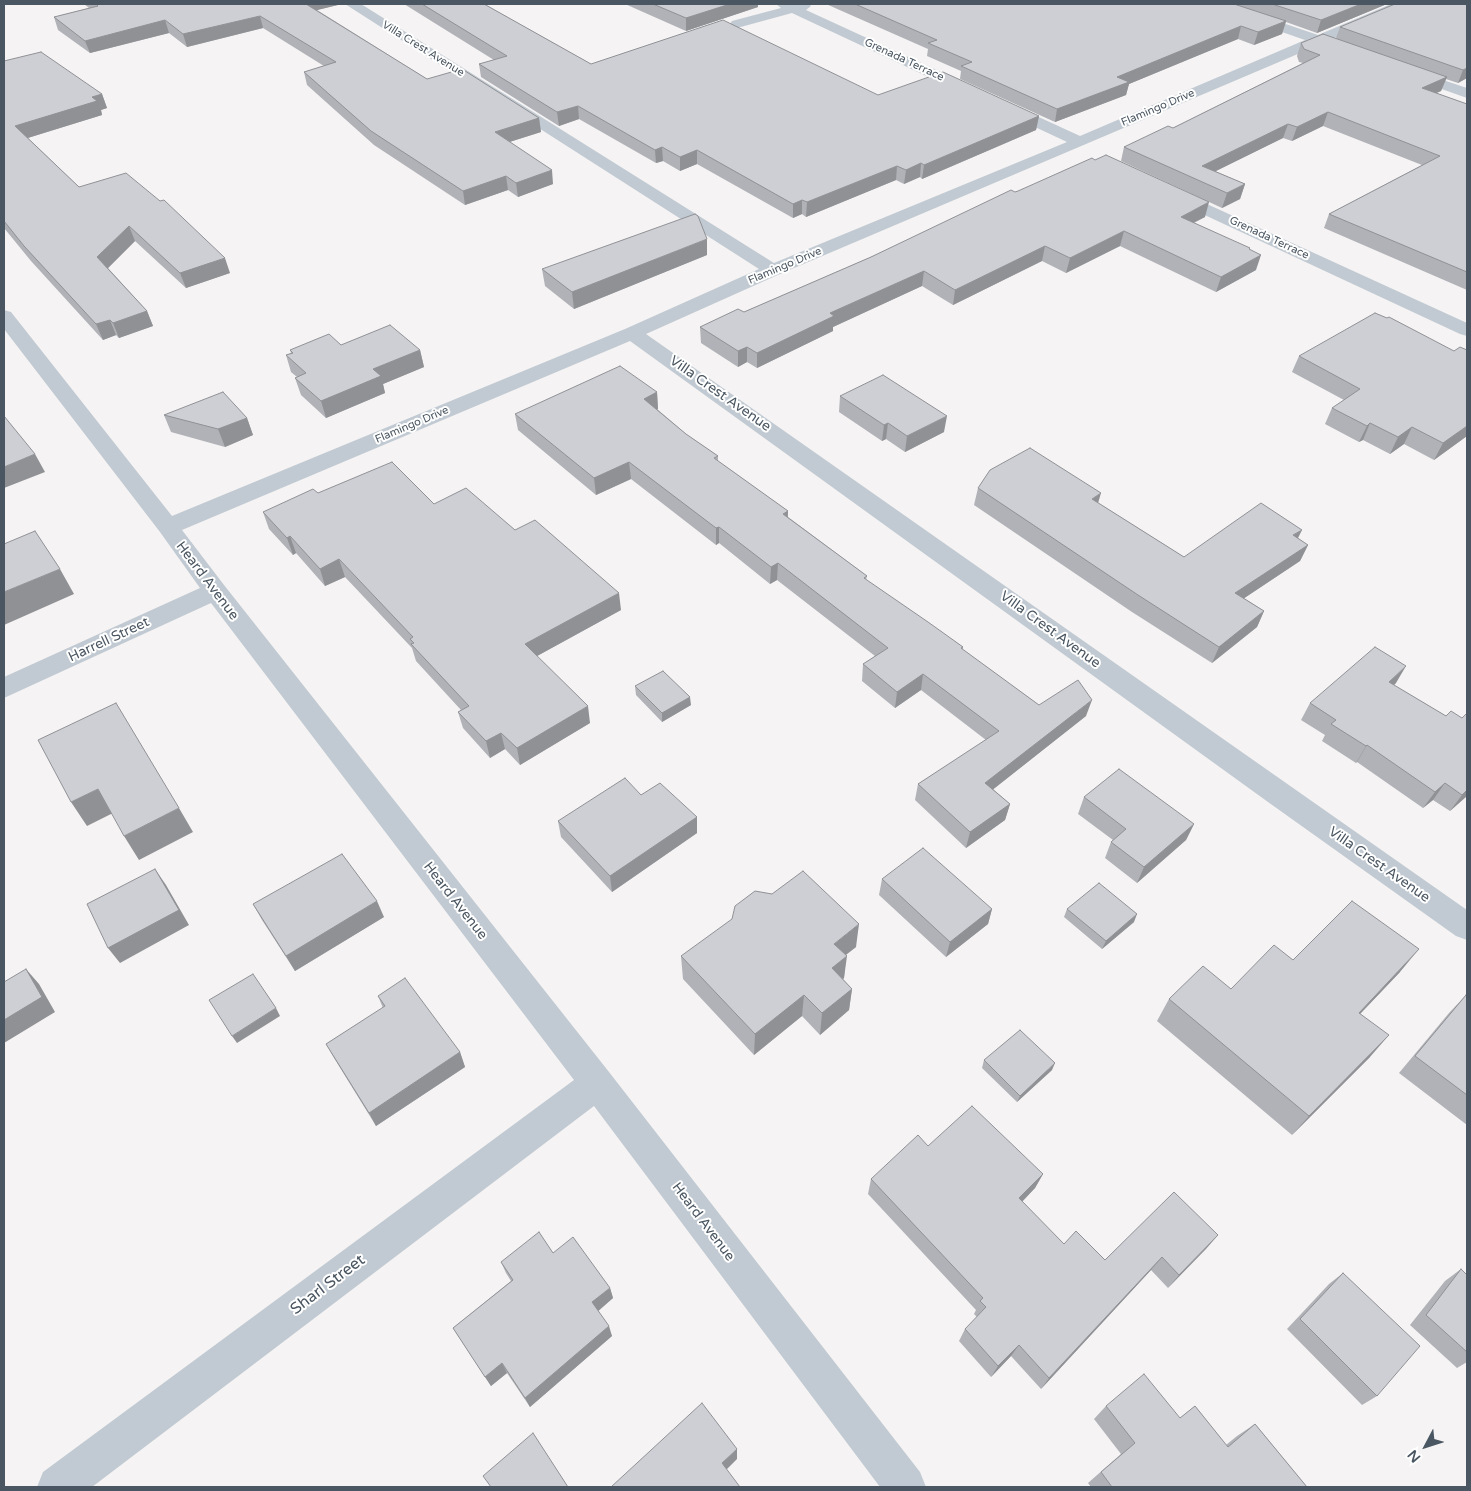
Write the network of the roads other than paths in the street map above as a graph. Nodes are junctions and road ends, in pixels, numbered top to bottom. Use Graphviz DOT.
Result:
graph roads {
  1 [pos="352,4"];
  2 [pos="811,4"];
  3 [pos="1215,4"];
  4 [pos="1402,4"];
  5 [pos="788,6"];
  6 [pos="738,24"];
  7 [pos="1317,40"];
  8 [pos="1336,46"];
  9 [pos="1392,66"];
  10 [pos="1467,93"];
  11 [pos="1080,148"];
  12 [pos="1152,184"];
  13 [pos="773,270"];
  14 [pos="4,316"];
  15 [pos="1467,330"];
  16 [pos="632,333"];
  17 [pos="168,527"];
  18 [pos="215,591"];
  19 [pos="4,688"];
  20 [pos="1463,917"];
  21 [pos="597,1083"];
  22 [pos="58,1487"];
  23 [pos="905,1487"];
  1 -- 13 [label="street, Villa Crest Avenue"];
  2 -- 5 [label="street"];
  3 -- 7 [label="street"];
  4 -- 7 [label="street, Flamingo Drive"];
  5 -- 6 [label="street"];
  5 -- 11 [label="street, Grenada Terrace"];
  7 -- 8 [label="street"];
  7 -- 11 [label="street, Flamingo Drive"];
  9 -- 10 [label="street"];
  11 -- 13 [label="street, Flamingo Drive"];
  12 -- 15 [label="street, Grenada Terrace"];
  13 -- 16 [label="street, Flamingo Drive"];
  14 -- 17 [label="street, Heard Avenue"];
  16 -- 17 [label="street, Flamingo Drive"];
  16 -- 20 [label="street, Villa Crest Avenue"];
  17 -- 18 [label="street, Heard Avenue"];
  18 -- 19 [label="street, Harrell Street"];
  18 -- 21 [label="street, Heard Avenue"];
  21 -- 22 [label="street, Sharl Street"];
  21 -- 23 [label="street, Heard Avenue"];
}
